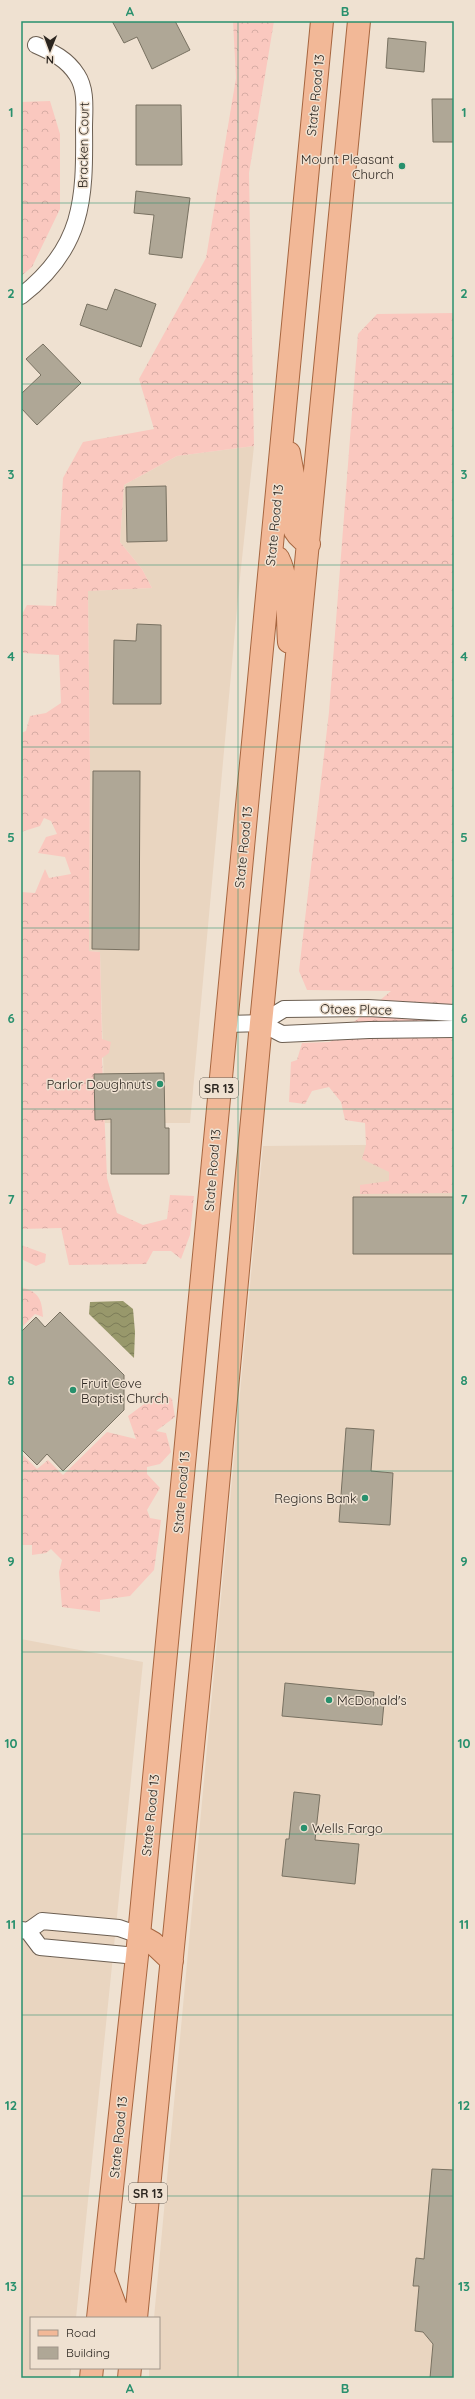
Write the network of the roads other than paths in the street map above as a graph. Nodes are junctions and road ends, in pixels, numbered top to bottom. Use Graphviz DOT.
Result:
graph roads {
  1 [pos="322,21"];
  2 [pos="359,21"];
  3 [pos="36,44"];
  4 [pos="21,296"];
  5 [pos="284,422"];
  6 [pos="309,544"];
  7 [pos="271,555"];
  8 [pos="294,701"];
  9 [pos="454,1013"];
  10 [pos="261,1023"];
  11 [pos="225,1024"];
  12 [pos="454,1029"];
  13 [pos="24,1930"];
  14 [pos="138,1946"];
  15 [pos="172,1961"];
  16 [pos="103,2271"];
  17 [pos="98,2317"];
  18 [pos="124,2317"];
  19 [pos="136,2317"];
  1 -- 5 [label="main road, State Road 13 / SR 13"];
  2 -- 6 [label="main road, SR 13"];
  3 -- 4 [label="street, Bracken Court"];
  5 -- 6 [label="main road"];
  5 -- 7 [label="main road, State Road 13 / SR 13"];
  6 -- 8 [label="main road, SR 13"];
  7 -- 8 [label="main road"];
  7 -- 11 [label="main road, State Road 13 / SR 13"];
  8 -- 10 [label="main road, SR 13"];
  9 -- 10 [label="street, Otoes Place"];
  10 -- 11 [label="street, Otoes Place"];
  10 -- 12 [label="street, Otoes Place"];
  10 -- 15 [label="main road, SR 13"];
  11 -- 14 [label="main road, State Road 13 / SR 13"];
  13 -- 14 [label="street"];
  13 -- 14 [label="street"];
  14 -- 15 [label="main road"];
  14 -- 16 [label="main road, State Road 13 / SR 13"];
  15 -- 19 [label="main road, SR 13"];
  16 -- 17 [label="main road, State Road 13 / SR 13"];
  16 -- 18 [label="main road"];
}
